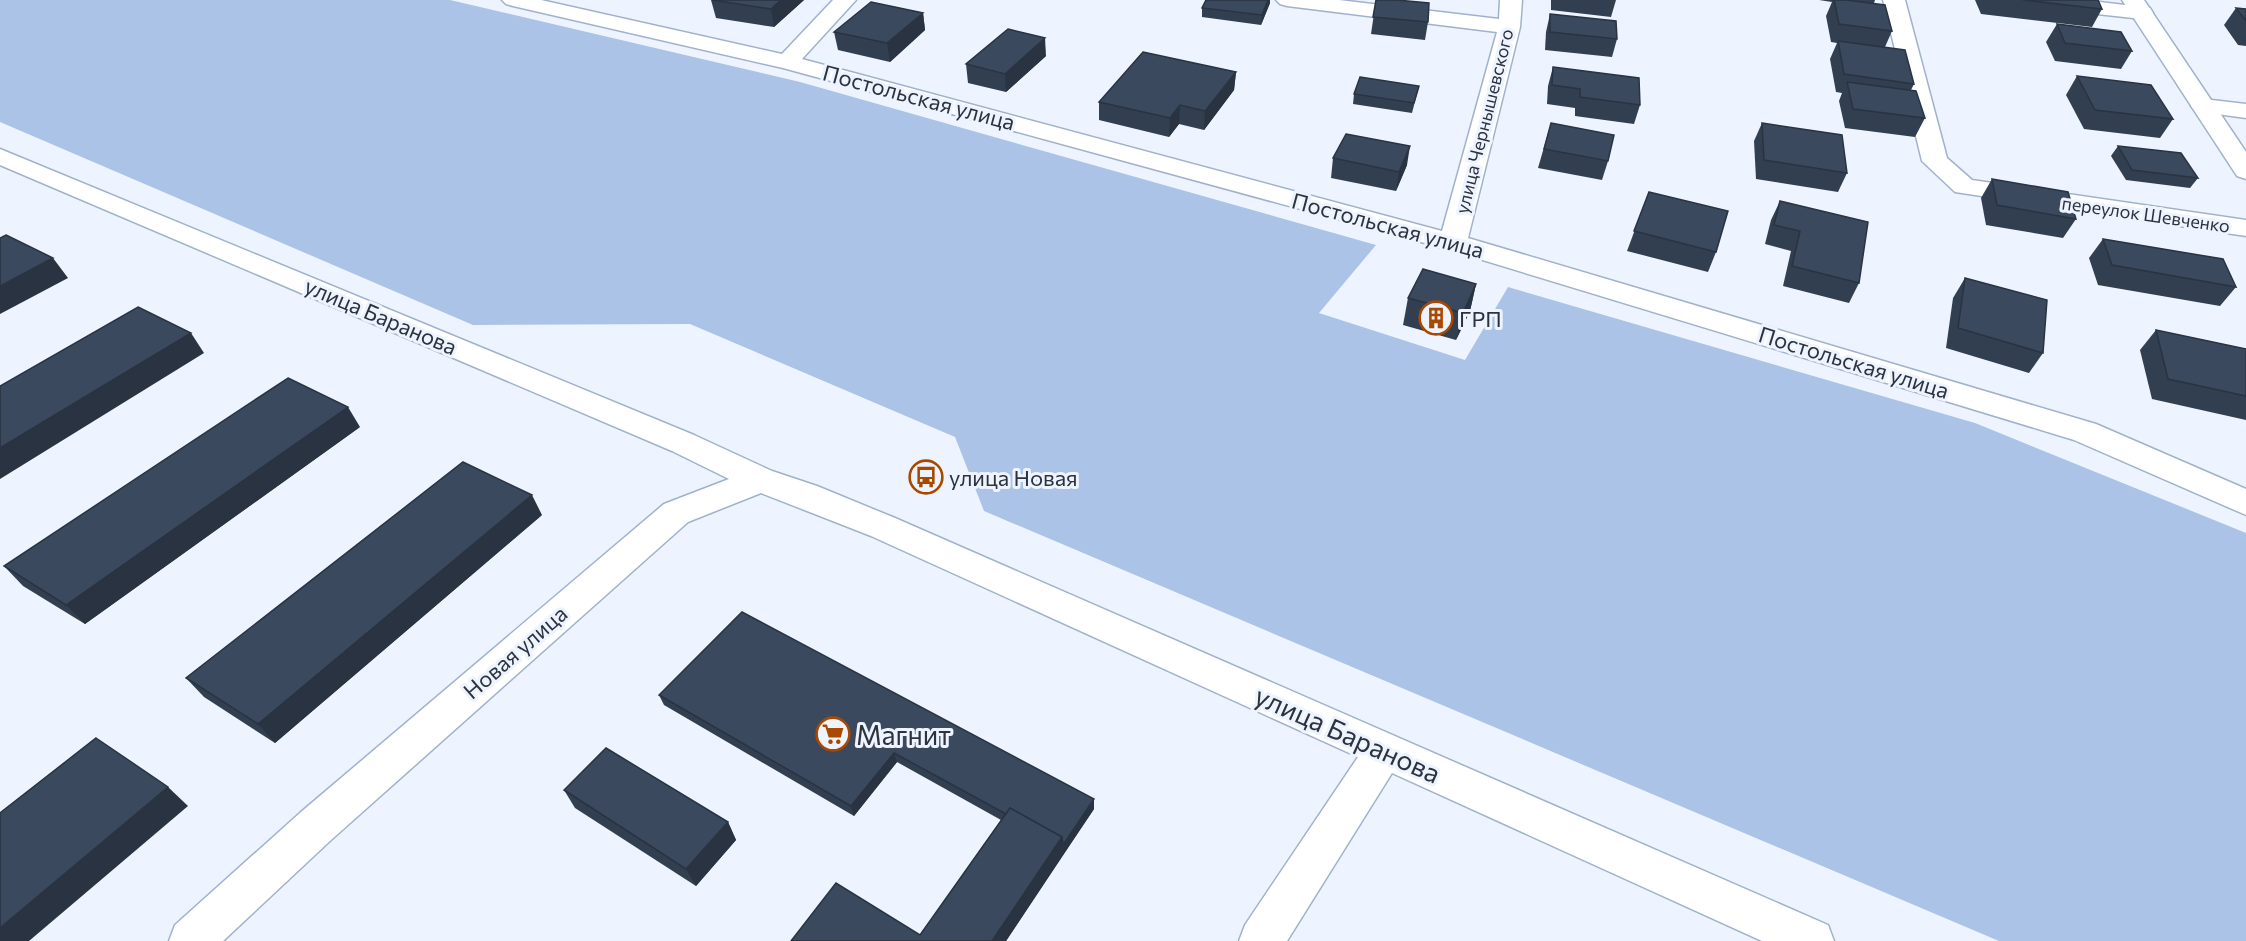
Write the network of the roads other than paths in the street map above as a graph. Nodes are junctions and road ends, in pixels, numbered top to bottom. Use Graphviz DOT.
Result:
graph roads {
  1 [pos="513,0"];
  2 [pos="845,0"];
  3 [pos="1287,0"];
  4 [pos="1511,0"];
  5 [pos="1894,0"];
  6 [pos="2026,0"];
  7 [pos="2138,7"];
  8 [pos="1509,27"];
  9 [pos="787,62"];
  10 [pos="2203,106"];
  11 [pos="2246,111"];
  12 [pos="0,156"];
  13 [pos="2246,171"];
  14 [pos="2246,228"];
  15 [pos="1453,242"];
  16 [pos="760,480"];
  17 [pos="2246,503"];
  18 [pos="1384,750"];
  19 [pos="1747,927"];
  20 [pos="191,941"];
  21 [pos="1261,941"];
  22 [pos="1812,941"];
  1 -- 9 [label="street, Постольская улица"];
  2 -- 9 [label="street"];
  3 -- 8 [label="street"];
  4 -- 8 [label="street, улица Чернышевского"];
  5 -- 14 [label="street, переулок Шевченко"];
  6 -- 7 [label="street"];
  7 -- 10 [label="street"];
  8 -- 15 [label="street, улица Чернышевского"];
  9 -- 15 [label="street, Постольская улица"];
  10 -- 11 [label="street"];
  10 -- 13 [label="street"];
  12 -- 16 [label="street, улица Баранова"];
  15 -- 17 [label="street, Постольская улица"];
  16 -- 18 [label="street, улица Баранова"];
  16 -- 20 [label="street, Новая улица"];
  18 -- 19 [label="street, улица Баранова"];
  18 -- 21 [label="street"];
  19 -- 22 [label="street, улица Баранова"];
}
